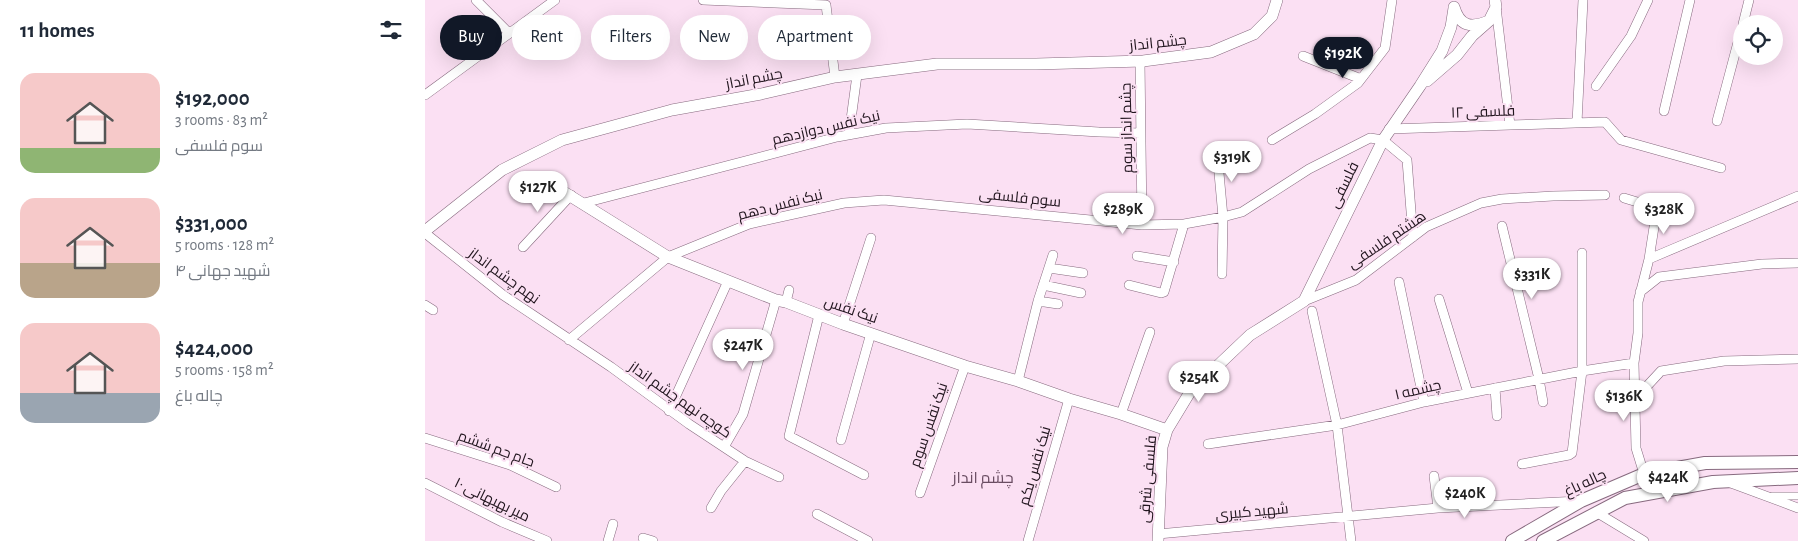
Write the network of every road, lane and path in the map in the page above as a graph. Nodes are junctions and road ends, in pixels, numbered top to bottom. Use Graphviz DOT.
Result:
graph roads {
  1 [pos="476,0"];
  2 [pos="555,0"];
  3 [pos="703,0"];
  4 [pos="1277,0"];
  5 [pos="1392,0"];
  6 [pos="1583,0"];
  7 [pos="1648,0"];
  8 [pos="1690,0"];
  9 [pos="1749,0"];
  10 [pos="829,3"];
  11 [pos="1454,4"];
  12 [pos="1495,4"];
  13 [pos="1745,15"];
  14 [pos="1489,21"];
  15 [pos="509,33"];
  16 [pos="1303,56"];
  17 [pos="1140,61"];
  18 [pos="1733,61"];
  19 [pos="857,74"];
  20 [pos="835,77"];
  21 [pos="1361,79"];
  22 [pos="1420,86"];
  23 [pos="1596,86"];
  24 [pos="425,95"];
  25 [pos="1664,111"];
  26 [pos="1717,121"];
  27 [pos="1577,122"];
  28 [pos="1510,125"];
  29 [pos="1389,129"];
  30 [pos="1141,132"];
  31 [pos="849,134"];
  32 [pos="1272,140"];
  33 [pos="1383,140"];
  34 [pos="1217,151"];
  35 [pos="1721,168"];
  36 [pos="543,179"];
  37 [pos="571,195"];
  38 [pos="1605,196"];
  39 [pos="1798,196"];
  40 [pos="1624,198"];
  41 [pos="584,203"];
  42 [pos="844,203"];
  43 [pos="1223,217"];
  44 [pos="1184,224"];
  45 [pos="1142,225"];
  46 [pos="1502,226"];
  47 [pos="425,232"];
  48 [pos="1413,237"];
  49 [pos="871,238"];
  50 [pos="523,247"];
  51 [pos="1582,253"];
  52 [pos="1053,255"];
  53 [pos="1137,256"];
  54 [pos="667,257"];
  55 [pos="1649,259"];
  56 [pos="1174,262"];
  57 [pos="1798,263"];
  58 [pos="1049,268"];
  59 [pos="1083,273"];
  60 [pos="1222,274"];
  61 [pos="728,281"];
  62 [pos="1399,282"];
  63 [pos="1043,285"];
  64 [pos="1129,285"];
  65 [pos="789,290"];
  66 [pos="1640,292"];
  67 [pos="1081,293"];
  68 [pos="1439,299"];
  69 [pos="781,301"];
  70 [pos="1038,301"];
  71 [pos="1304,301"];
  72 [pos="1058,304"];
  73 [pos="1313,310"];
  74 [pos="819,315"];
  75 [pos="843,324"];
  76 [pos="1150,332"];
  77 [pos="871,333"];
  78 [pos="569,340"];
  79 [pos="1798,360"];
  80 [pos="1634,363"];
  81 [pos="965,366"];
  82 [pos="1582,371"];
  83 [pos="1539,379"];
  84 [pos="1017,381"];
  85 [pos="1495,388"];
  86 [pos="1468,393"];
  87 [pos="1069,399"];
  88 [pos="1635,399"];
  89 [pos="1424,402"];
  90 [pos="1543,402"];
  91 [pos="669,411"];
  92 [pos="1121,414"];
  93 [pos="1497,416"];
  94 [pos="1337,425"];
  95 [pos="1167,430"];
  96 [pos="425,438"];
  97 [pos="841,440"];
  98 [pos="1208,444"];
  99 [pos="724,448"];
  100 [pos="745,461"];
  101 [pos="1798,462"];
  102 [pos="1522,464"];
  103 [pos="1644,474"];
  104 [pos="864,475"];
  105 [pos="1434,476"];
  106 [pos="779,477"];
  107 [pos="1798,478"];
  108 [pos="1726,481"];
  109 [pos="425,483"];
  110 [pos="557,487"];
  111 [pos="920,493"];
  112 [pos="1764,496"];
  113 [pos="1798,496"];
  114 [pos="1581,501"];
  115 [pos="711,508"];
  116 [pos="1438,508"];
  117 [pos="1798,508"];
  118 [pos="1596,512"];
  119 [pos="817,514"];
  120 [pos="1348,516"];
  121 [pos="613,524"];
  122 [pos="643,538"];
  123 [pos="1158,538"];
  124 [pos="547,541"];
  125 [pos="607,541"];
  126 [pos="653,541"];
  127 [pos="868,541"];
  128 [pos="1028,541"];
  129 [pos="1351,541"];
  130 [pos="1512,541"];
  131 [pos="1543,541"];
  132 [pos="1644,541"];
  1 -- 15 [label="street"];
  2 -- 15 [label="street"];
  3 -- 10 [label="street"];
  4 -- 17 [label="street, چشم انداز"];
  5 -- 21 [label="street"];
  6 -- 27 [label="street"];
  7 -- 23 [label="street"];
  8 -- 25 [label="street"];
  9 -- 13 [label="street"];
  10 -- 20 [label="street"];
  11 -- 14 [label="street"];
  11 -- 22 [label="street"];
  12 -- 14 [label="street"];
  12 -- 28 [label="street"];
  14 -- 22 [label="street"];
  15 -- 24 [label="street"];
  16 -- 21 [label="street"];
  17 -- 19 [label="street, چشم انداز"];
  17 -- 30 [label="street, چشم انداز سوم"];
  18 -- 26 [label="street"];
  19 -- 20 [label="street, چشم انداز"];
  19 -- 31 [label="street"];
  20 -- 47 [label="street, چشم انداز"];
  21 -- 32 [label="street"];
  22 -- 29 [label="street, فلسفی"];
  27 -- 28 [label="street, ۱۲ فلسفی"];
  27 -- 35 [label="street, ۱۲ فلسفی"];
  28 -- 29 [label="street, ۱۲ فلسفی"];
  29 -- 33 [label="street, فلسفی"];
  30 -- 31 [label="street, نیک نفس دوازدهم"];
  30 -- 45 [label="street, چشم انداز سوم"];
  31 -- 41 [label="street, نیک نفس دوازدهم"];
  33 -- 43 [label="street, سوم فلسفی"];
  33 -- 48 [label="street"];
  33 -- 71 [label="street, فلسفی"];
  34 -- 43 [label="street"];
  36 -- 37 [label="street, نیک نفس"];
  37 -- 41 [label="street, نیک نفس"];
  37 -- 50 [label="street"];
  38 -- 48 [label="street, هشتم فلسفی"];
  39 -- 55 [label="street"];
  40 -- 55 [label="street"];
  41 -- 54 [label="street, نیک نفس"];
  42 -- 45 [label="street, سوم فلسفی"];
  42 -- 54 [label="street, نیک نفس دهم"];
  43 -- 44 [label="street, سوم فلسفی"];
  43 -- 60 [label="street"];
  44 -- 45 [label="street, سوم فلسفی"];
  44 -- 56 [label="street"];
  46 -- 83 [label="street"];
  47 -- 78 [label="street, نهم چشم انداز"];
  48 -- 71 [label="street, هشتم فلسفی"];
  49 -- 75 [label="street"];
  51 -- 82 [label="street"];
  52 -- 58 [label="street"];
  53 -- 56 [label="street"];
  54 -- 61 [label="street, نیک نفس"];
  54 -- 78 [label="street, نیک نفس دهم"];
  55 -- 66 [label="street"];
  56 -- 64 [label="street"];
  57 -- 66 [label="street"];
  58 -- 59 [label="street"];
  58 -- 63 [label="street"];
  61 -- 69 [label="street, نیک نفس"];
  61 -- 91 [label="street"];
  62 -- 89 [label="street"];
  63 -- 67 [label="street"];
  63 -- 70 [label="street"];
  65 -- 69 [label="street"];
  66 -- 80 [label="street"];
  68 -- 86 [label="street"];
  69 -- 74 [label="street, نیک نفس"];
  69 -- 99 [label="street"];
  70 -- 72 [label="street"];
  70 -- 84 [label="street"];
  71 -- 95 [label="street, فلسفی شرقی"];
  73 -- 94 [label="street"];
  74 -- 75 [label="street, نیک نفس"];
  74 -- 104 [label="street"];
  75 -- 77 [label="street, نیک نفس"];
  76 -- 92 [label="street"];
  77 -- 81 [label="street, نیک نفس"];
  77 -- 97 [label="street"];
  78 -- 91 [label="street, کوچه نهم چشم انداز"];
  79 -- 88 [label="street"];
  80 -- 82 [label="street, چشمه ۱"];
  80 -- 88 [label="street"];
  81 -- 84 [label="street, نیک نفس"];
  81 -- 111 [label="street, نیک نفس سوم"];
  82 -- 83 [label="street, چشمه ۱"];
  82 -- 102 [label="street"];
  83 -- 85 [label="street, چشمه ۱"];
  83 -- 90 [label="street"];
  84 -- 87 [label="street, نیک نفس"];
  85 -- 86 [label="street, چشمه ۱"];
  85 -- 93 [label="street"];
  86 -- 89 [label="street, چشمه ۱"];
  87 -- 92 [label="street, نیک نفس"];
  87 -- 128 [label="street, نیک نفس یکم"];
  88 -- 103 [label="street"];
  89 -- 94 [label="street, چشمه ۱"];
  91 -- 99 [label="street, کوچه نهم چشم انداز"];
  92 -- 95 [label="street, نیک نفس"];
  94 -- 98 [label="street, چشمه ۱"];
  94 -- 120 [label="street"];
  95 -- 123 [label="street, فلسفی شرقی"];
  96 -- 110 [label="street, جام جم ششم"];
  99 -- 100 [label="street, کوچه نهم چشم انداز"];
  100 -- 106 [label="street, کوچه نهم چشم انداز"];
  100 -- 115 [label="street"];
  101 -- 103 [label="main road, چاله باغ"];
  103 -- 114 [label="main road, چاله باغ"];
  105 -- 116 [label="street"];
  107 -- 108 [label="main road, چاله باغ"];
  108 -- 112 [label="street"];
  108 -- 118 [label="main road, چاله باغ"];
  109 -- 124 [label="street, ۱۰ میر بهبهانی"];
  112 -- 113 [label="street"];
  112 -- 117 [label="street"];
  114 -- 116 [label="street, شهید کبیری"];
  114 -- 130 [label="main road, چاله باغ"];
  116 -- 120 [label="street, شهید کبیری"];
  118 -- 131 [label="main road, چاله باغ"];
  118 -- 132 [label="street"];
  119 -- 127 [label="street"];
  120 -- 123 [label="street, شهید کبیری"];
  120 -- 129 [label="street"];
  121 -- 125 [label="street"];
  122 -- 126 [label="street"];
}
